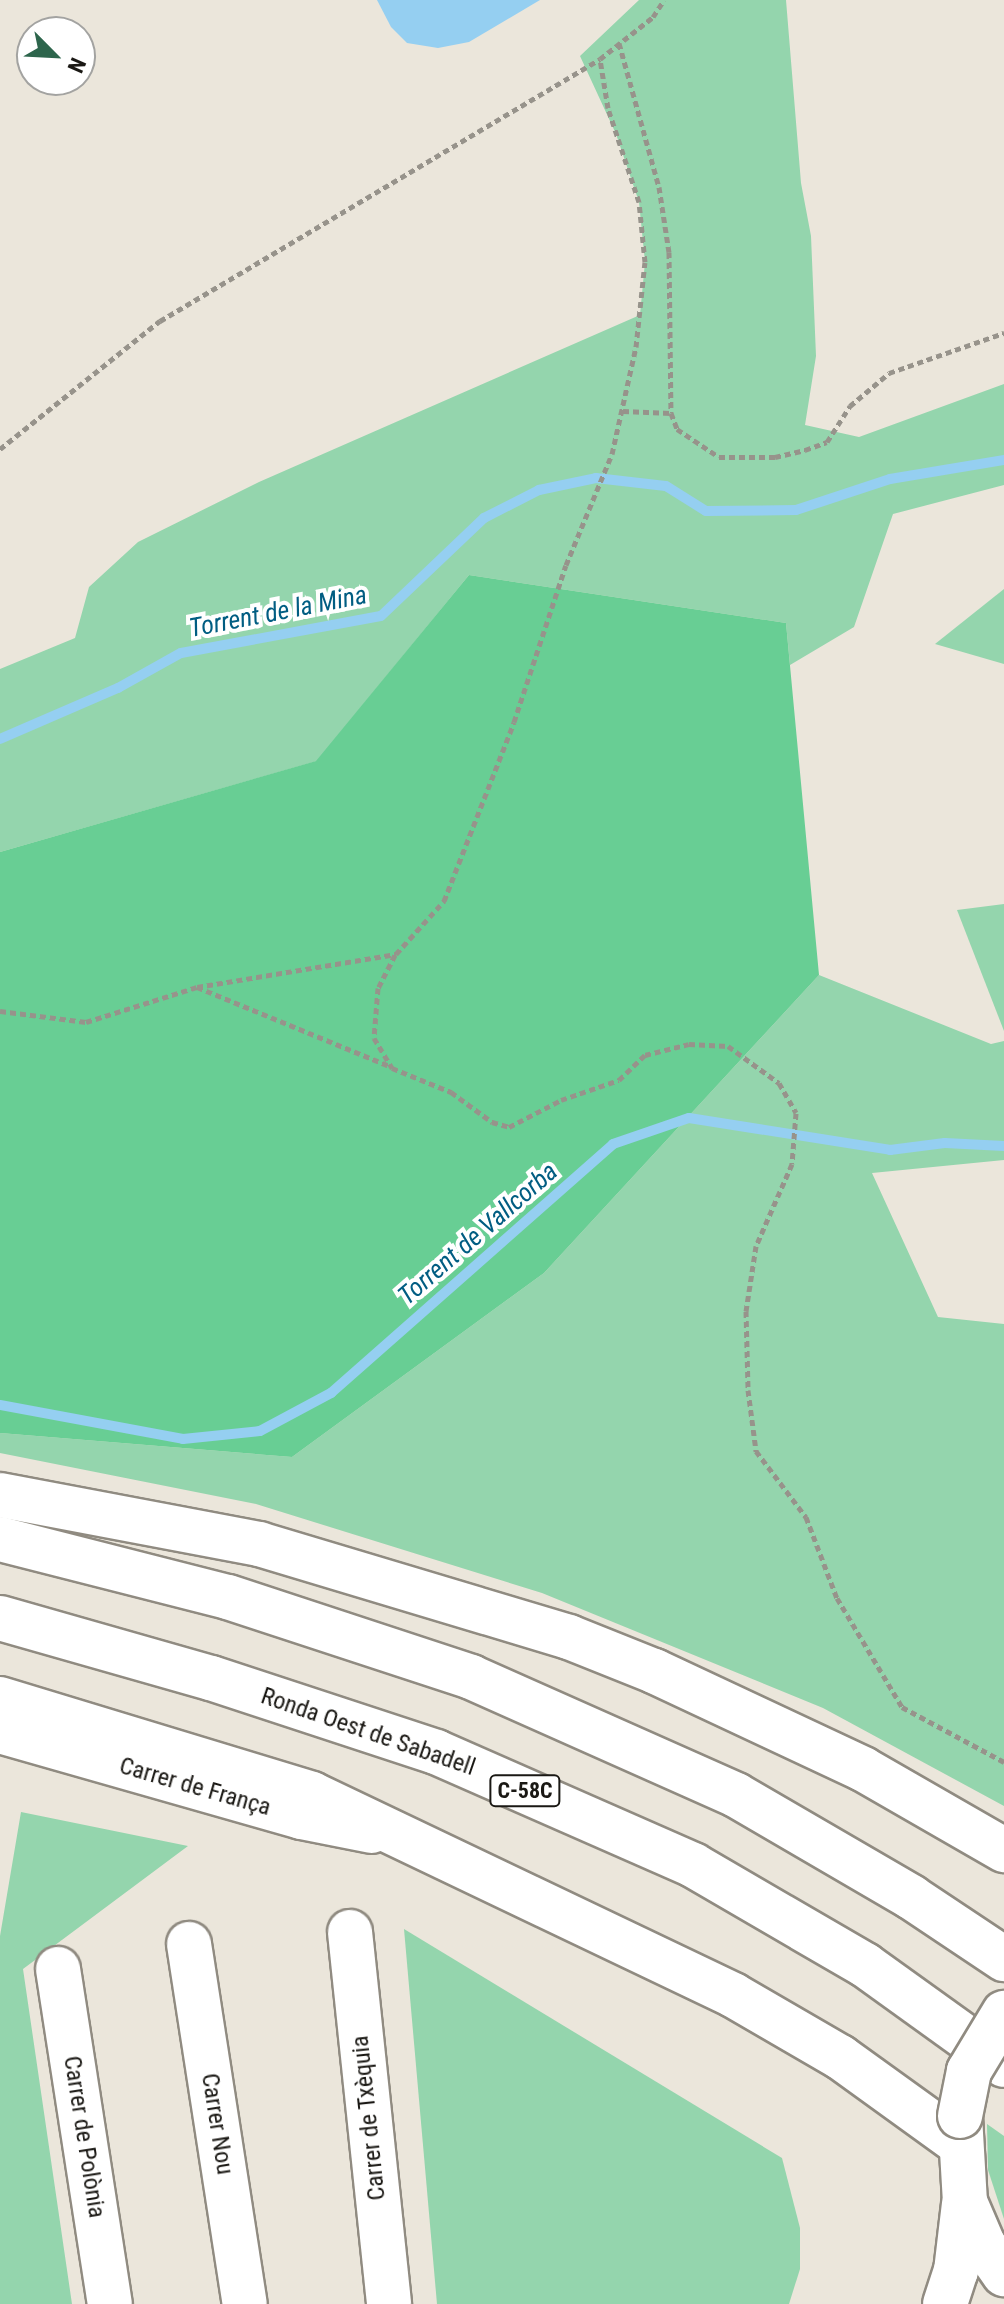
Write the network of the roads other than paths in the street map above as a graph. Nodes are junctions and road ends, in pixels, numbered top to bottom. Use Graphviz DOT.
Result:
graph roads {
  1 [pos="0,1495"];
  2 [pos="0,1539"];
  3 [pos="0,1618"];
  4 [pos="0,1699"];
  5 [pos="0,1731"];
  6 [pos="391,1834"];
  7 [pos="1004,1850"];
  8 [pos="350,1932"];
  9 [pos="189,1944"];
  10 [pos="1004,1959"];
  11 [pos="58,1969"];
  12 [pos="1004,2013"];
  13 [pos="1004,2065"];
  14 [pos="959,2129"];
  15 [pos="965,2202"];
  16 [pos="1004,2274"];
  17 [pos="110,2304"];
  18 [pos="245,2304"];
  19 [pos="389,2304"];
  20 [pos="945,2304"];
  1 -- 7 [label="main road"];
  2 -- 10 [label="main road"];
  3 -- 13 [label="main road, Ronda Oest de Sabadell / C-58C"];
  4 -- 6 [label="main road"];
  5 -- 6 [label="main road, Carrer de França"];
  6 -- 14 [label="main road"];
  8 -- 19 [label="main road, Carrer de Txèquia"];
  9 -- 18 [label="main road, Carrer Nou"];
  11 -- 17 [label="main road, Carrer de Polònia"];
  12 -- 14 [label="main road, bridge"];
  14 -- 15 [label="main road"];
  15 -- 16 [label="main road"];
  15 -- 20 [label="main road"];
}
